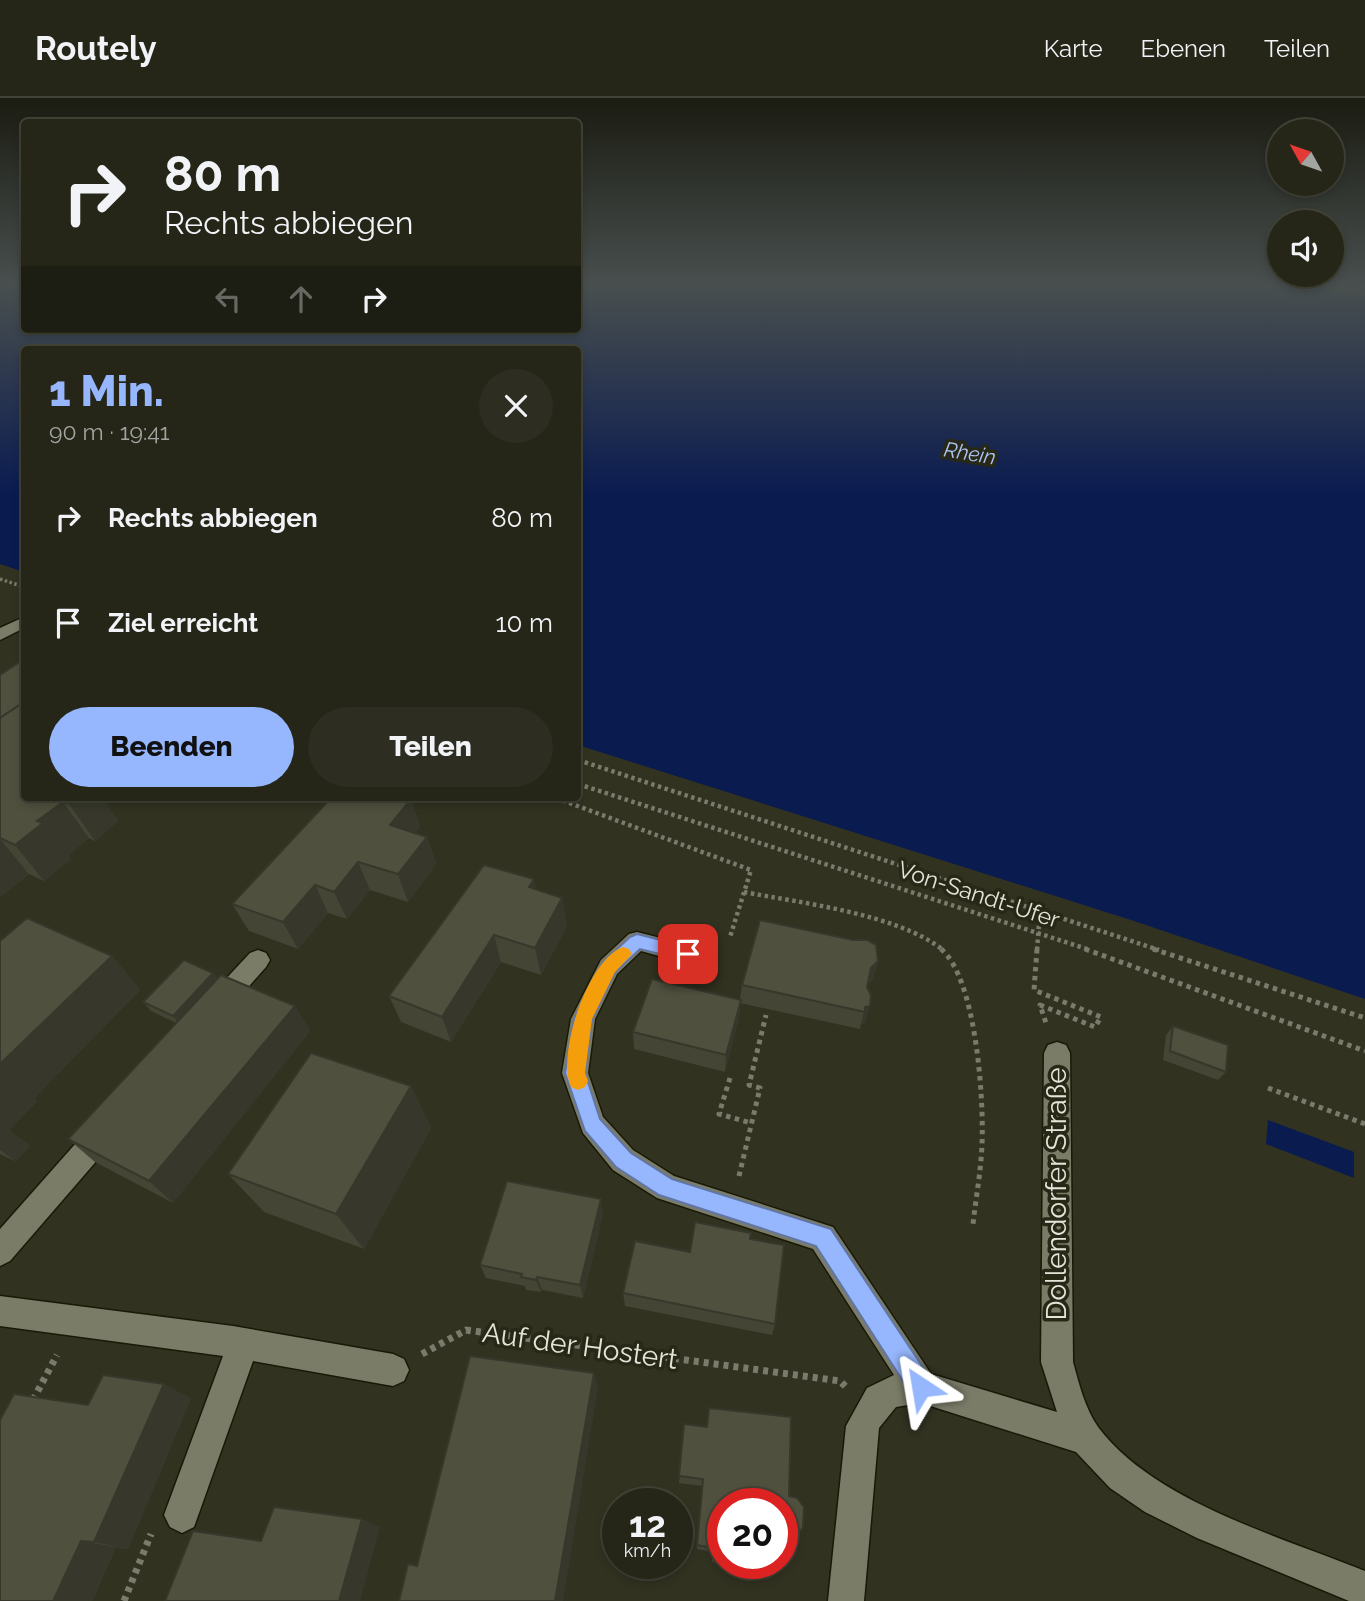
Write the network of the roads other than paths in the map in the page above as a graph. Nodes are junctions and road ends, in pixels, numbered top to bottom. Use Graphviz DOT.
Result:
graph roads {
  1 [pos="21,624"];
  2 [pos="0,635"];
  3 [pos="688,954"];
  4 [pos="258,960"];
  5 [pos="202,1022"];
  6 [pos="1056,1053"];
  7 [pos="119,1115"];
  8 [pos="0,1251"];
  9 [pos="0,1311"];
  10 [pos="243,1345"];
  11 [pos="393,1370"];
  12 [pos="921,1387"];
  13 [pos="1086,1438"];
  14 [pos="181,1515"];
  15 [pos="1365,1589"];
  16 [pos="846,1601"];
  1 -- 2 [label="street"];
  3 -- 12 [label="street"];
  4 -- 5 [label="street"];
  6 -- 13 [label="street, Dollendorfer Straße"];
  7 -- 8 [label="street"];
  9 -- 10 [label="street"];
  10 -- 11 [label="street"];
  10 -- 14 [label="street"];
  12 -- 13 [label="street, Dollendorfer Straße"];
  12 -- 16 [label="street, Dollendorfer Straße"];
  13 -- 15 [label="street, Dollendorfer Straße"];
}
